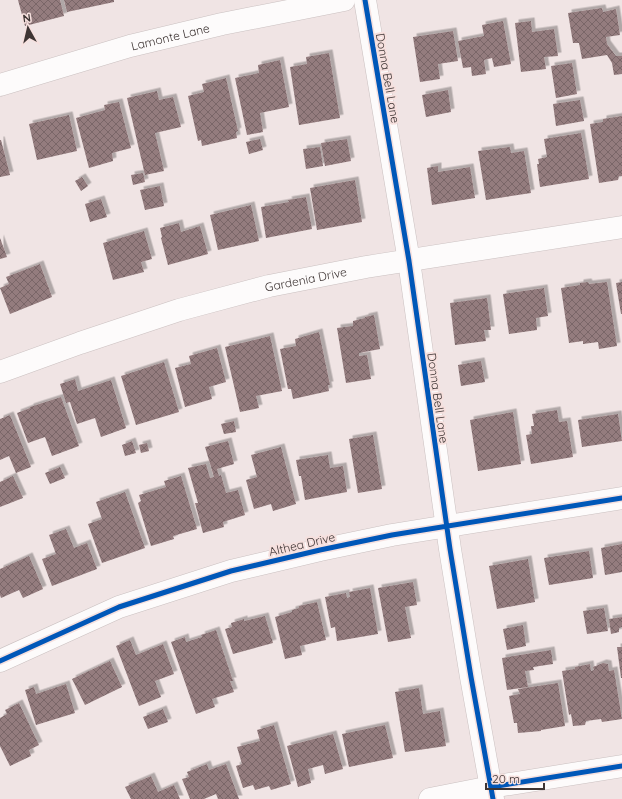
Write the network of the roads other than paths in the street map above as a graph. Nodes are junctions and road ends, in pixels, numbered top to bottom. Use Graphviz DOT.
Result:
graph roads {
  1 [pos="344,0"];
  2 [pos="364,0"];
  3 [pos="0,85"];
  4 [pos="622,227"];
  5 [pos="409,262"];
  6 [pos="0,372"];
  7 [pos="622,498"];
  8 [pos="446,526"];
  9 [pos="0,661"];
  10 [pos="622,766"];
  11 [pos="492,793"];
  12 [pos="430,799"];
  1 -- 3 [label="street, Lamonte Lane"];
  2 -- 5 [label="street, Donna Bell Lane"];
  4 -- 5 [label="street, Gardenia Drive"];
  5 -- 6 [label="street, Gardenia Drive"];
  5 -- 8 [label="street, Donna Bell Lane"];
  7 -- 8 [label="street, Althea Drive"];
  8 -- 9 [label="street, Althea Drive"];
  8 -- 11 [label="street, Donna Bell Lane"];
  10 -- 11 [label="street"];
  11 -- 12 [label="street"];
}
